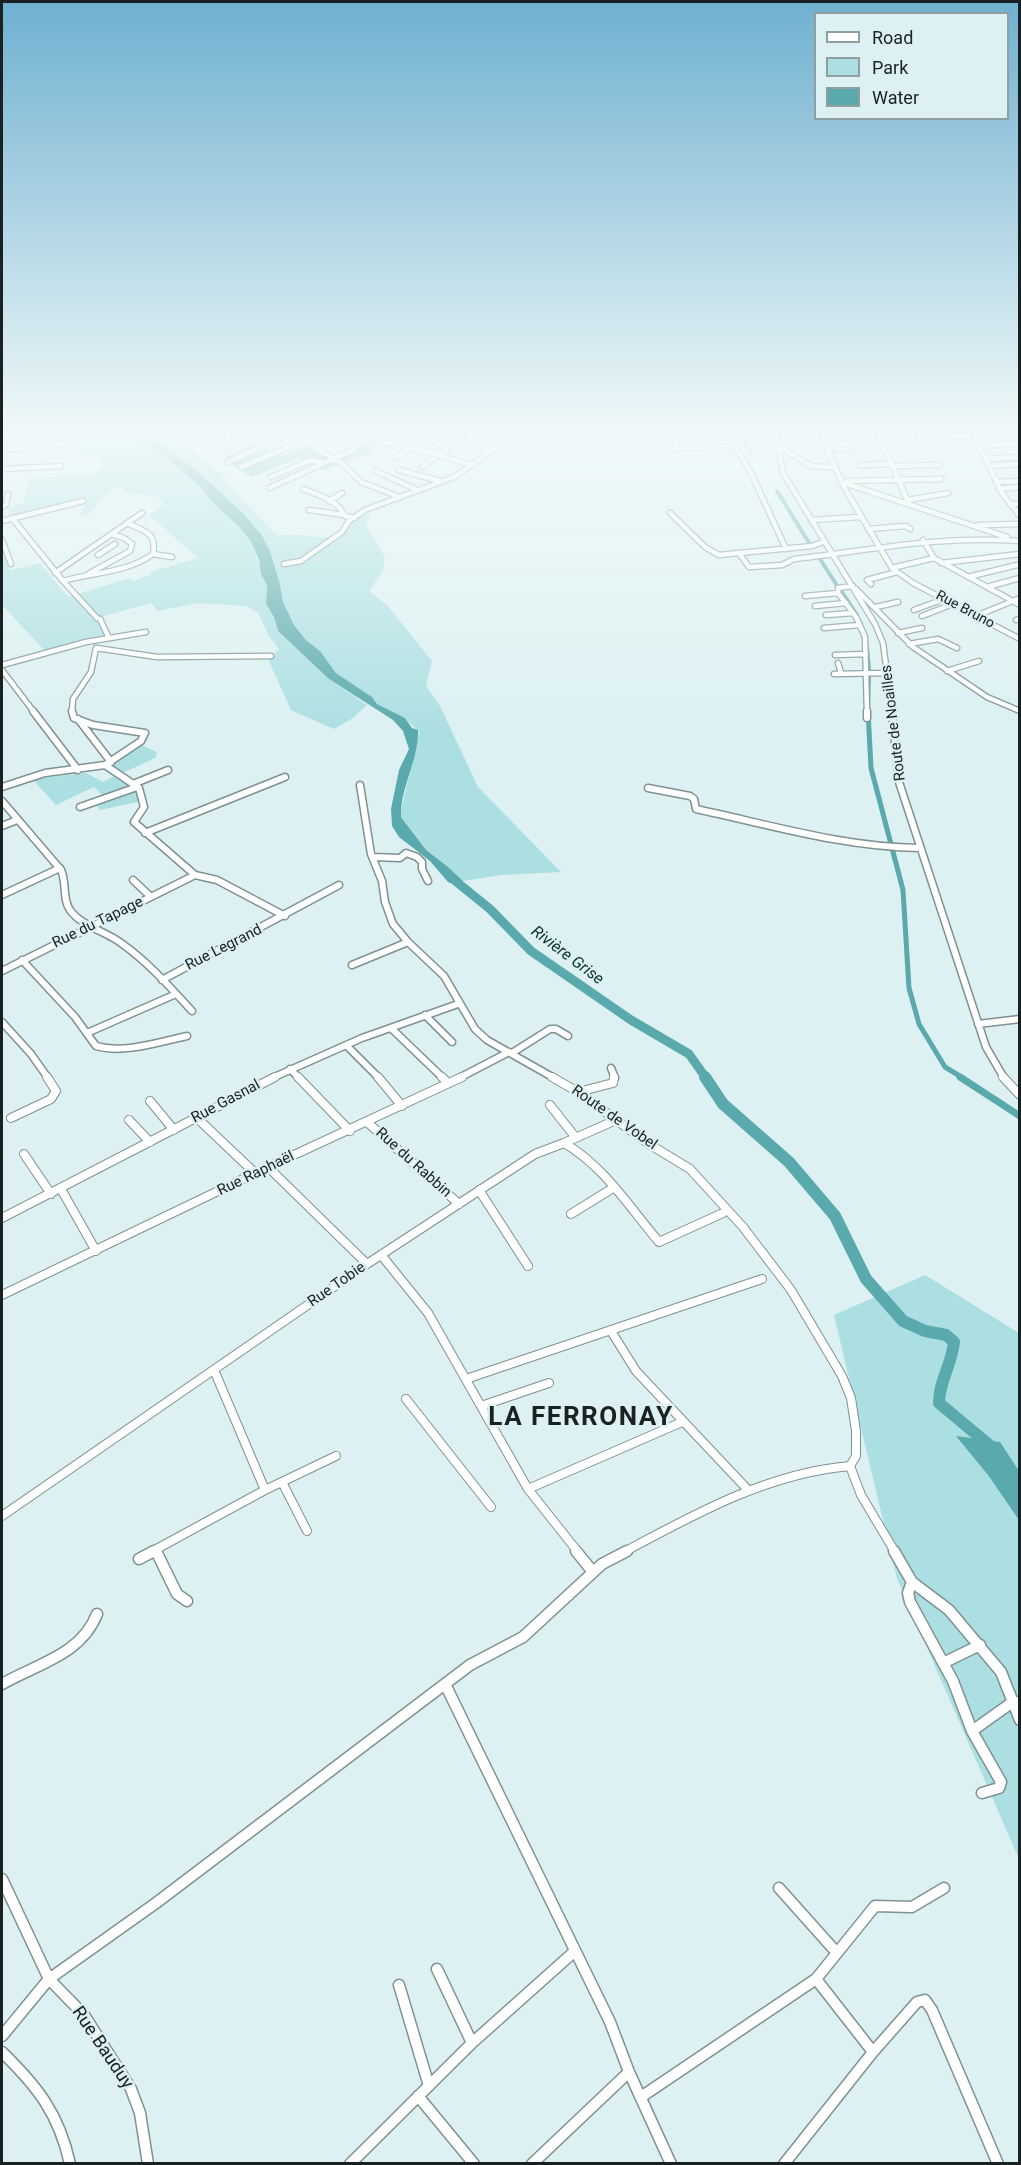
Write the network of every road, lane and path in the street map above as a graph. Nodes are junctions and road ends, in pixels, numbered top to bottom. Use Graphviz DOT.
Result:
graph roads {
  1 [pos="21,530"];
  2 [pos="117,530"];
  3 [pos="142,530"];
  4 [pos="344,530"];
  5 [pos="689,530"];
  6 [pos="777,530"];
  7 [pos="816,530"];
  8 [pos="869,530"];
  9 [pos="988,530"];
  10 [pos="111,534"];
  11 [pos="2,540"];
  12 [pos="924,540"];
  13 [pos="1020,541"];
  14 [pos="823,542"];
  15 [pos="115,544"];
  16 [pos="93,546"];
  17 [pos="879,546"];
  18 [pos="786,549"];
  19 [pos="106,550"];
  20 [pos="739,553"];
  21 [pos="153,554"];
  22 [pos="1020,554"];
  23 [pos="98,555"];
  24 [pos="833,555"];
  25 [pos="172,557"];
  26 [pos="934,558"];
  27 [pos="941,563"];
  28 [pos="11,564"];
  29 [pos="284,564"];
  30 [pos="1017,565"];
  31 [pos="895,570"];
  32 [pos="55,573"];
  33 [pos="88,574"];
  34 [pos="968,577"];
  35 [pos="1020,578"];
  36 [pos="63,581"];
  37 [pos="871,584"];
  38 [pos="852,586"];
  39 [pos="987,587"];
  40 [pos="838,593"];
  41 [pos="805,596"];
  42 [pos="1020,598"];
  43 [pos="944,599"];
  44 [pos="1011,601"];
  45 [pos="898,602"];
  46 [pos="846,603"];
  47 [pos="953,604"];
  48 [pos="1020,604"];
  49 [pos="815,606"];
  50 [pos="876,607"];
  51 [pos="914,610"];
  52 [pos="853,613"];
  53 [pos="826,615"];
  54 [pos="922,616"];
  55 [pos="976,616"];
  56 [pos="860,625"];
  57 [pos="824,628"];
  58 [pos="922,628"];
  59 [pos="146,632"];
  60 [pos="898,633"];
  61 [pos="109,638"];
  62 [pos="1020,639"];
  63 [pos="909,644"];
  64 [pos="957,648"];
  65 [pos="866,654"];
  66 [pos="835,655"];
  67 [pos="271,656"];
  68 [pos="979,661"];
  69 [pos="838,663"];
  70 [pos="2,665"];
  71 [pos="2,670"];
  72 [pos="947,671"];
  73 [pos="866,673"];
  74 [pos="888,673"];
  75 [pos="834,674"];
  76 [pos="841,674"];
  77 [pos="1020,711"];
  78 [pos="867,718"];
  79 [pos="78,719"];
  80 [pos="108,764"];
  81 [pos="78,770"];
  82 [pos="168,770"];
  83 [pos="285,777"];
  84 [pos="135,785"];
  85 [pos="360,785"];
  86 [pos="2,787"];
  87 [pos="648,788"];
  88 [pos="2,801"];
  89 [pos="80,807"];
  90 [pos="17,820"];
  91 [pos="2,826"];
  92 [pos="145,833"];
  93 [pos="920,848"];
  94 [pos="373,857"];
  95 [pos="60,868"];
  96 [pos="195,875"];
  97 [pos="133,880"];
  98 [pos="428,881"];
  99 [pos="339,885"];
  100 [pos="2,895"];
  101 [pos="151,897"];
  102 [pos="285,916"];
  103 [pos="92,924"];
  104 [pos="408,942"];
  105 [pos="22,960"];
  106 [pos="352,965"];
  107 [pos="2,970"];
  108 [pos="162,980"];
  109 [pos="176,994"];
  110 [pos="458,1004"];
  111 [pos="192,1011"];
  112 [pos="425,1015"];
  113 [pos="1020,1019"];
  114 [pos="2,1022"];
  115 [pos="978,1024"];
  116 [pos="392,1029"];
  117 [pos="87,1033"];
  118 [pos="187,1036"];
  119 [pos="568,1036"];
  120 [pos="452,1042"];
  121 [pos="346,1045"];
  122 [pos="511,1053"];
  123 [pos="290,1068"];
  124 [pos="610,1068"];
  125 [pos="448,1083"];
  126 [pos="578,1092"];
  127 [pos="1020,1095"];
  128 [pos="150,1101"];
  129 [pos="550,1104"];
  130 [pos="402,1106"];
  131 [pos="11,1118"];
  132 [pos="197,1118"];
  133 [pos="129,1120"];
  134 [pos="616,1120"];
  135 [pos="367,1122"];
  136 [pos="174,1130"];
  137 [pos="350,1131"];
  138 [pos="576,1138"];
  139 [pos="150,1142"];
  140 [pos="564,1143"];
  141 [pos="24,1154"];
  142 [pos="268,1167"];
  143 [pos="256,1173"];
  144 [pos="612,1188"];
  145 [pos="61,1189"];
  146 [pos="479,1190"];
  147 [pos="51,1194"];
  148 [pos="459,1204"];
  149 [pos="723,1213"];
  150 [pos="571,1214"];
  151 [pos="2,1218"];
  152 [pos="96,1251"];
  153 [pos="382,1256"];
  154 [pos="367,1264"];
  155 [pos="528,1266"];
  156 [pos="762,1279"];
  157 [pos="2,1295"];
  158 [pos="611,1331"];
  159 [pos="214,1370"];
  160 [pos="466,1379"];
  161 [pos="549,1383"];
  162 [pos="406,1399"];
  163 [pos="481,1406"];
  164 [pos="682,1422"];
  165 [pos="336,1456"];
  166 [pos="850,1466"];
  167 [pos="282,1482"];
  168 [pos="528,1489"];
  169 [pos="265,1490"];
  170 [pos="748,1490"];
  171 [pos="491,1507"];
  172 [pos="2,1516"];
  173 [pos="307,1531"];
  174 [pos="156,1550"];
  175 [pos="139,1559"];
  176 [pos="593,1572"];
  177 [pos="912,1582"];
  178 [pos="187,1601"];
  179 [pos="97,1614"];
  180 [pos="980,1646"];
  181 [pos="944,1663"];
  182 [pos="2,1684"];
  183 [pos="445,1684"];
  184 [pos="1014,1701"];
  185 [pos="1020,1720"];
  186 [pos="972,1731"];
  187 [pos="982,1793"];
  188 [pos="2,1879"];
  189 [pos="779,1888"];
  190 [pos="944,1888"];
  191 [pos="575,1951"];
  192 [pos="837,1953"];
  193 [pos="437,1969"];
  194 [pos="49,1979"];
  195 [pos="816,1979"];
  196 [pos="399,1985"];
  197 [pos="2,2036"];
  198 [pos="472,2043"];
  199 [pos="2,2052"];
  200 [pos="873,2052"];
  201 [pos="629,2072"];
  202 [pos="429,2086"];
  203 [pos="418,2096"];
  204 [pos="641,2097"];
  205 [pos="787,2162"];
  206 [pos="70,2163"];
  207 [pos="148,2163"];
  208 [pos="350,2163"];
  209 [pos="474,2163"];
  210 [pos="532,2163"];
  211 [pos="671,2163"];
  212 [pos="999,2163"];
  1 -- 32 [label="street"];
  2 -- 10 [label="street"];
  3 -- 21 [label="street"];
  4 -- 29 [label="street"];
  5 -- 20 [label="street"];
  6 -- 18 [label="street"];
  7 -- 14 [label="street, Route de Noailles"];
  8 -- 17 [label="street, Rue Bruno"];
  9 -- 13 [label="street"];
  10 -- 16 [label="street"];
  10 -- 33 [label="street"];
  11 -- 28 [label="street"];
  12 -- 13 [label="street"];
  12 -- 17 [label="street"];
  12 -- 26 [label="street"];
  14 -- 18 [label="street"];
  14 -- 24 [label="street, Route de Noailles"];
  15 -- 19 [label="street"];
  16 -- 19 [label="street"];
  16 -- 32 [label="street"];
  17 -- 24 [label="street"];
  17 -- 31 [label="street, Rue Bruno"];
  18 -- 20 [label="street"];
  19 -- 23 [label="street"];
  20 -- 24 [label="street"];
  21 -- 25 [label="street"];
  21 -- 33 [label="street"];
  22 -- 27 [label="street"];
  24 -- 38 [label="street, Route de Noailles"];
  26 -- 27 [label="street"];
  26 -- 31 [label="street"];
  27 -- 34 [label="street"];
  30 -- 34 [label="street"];
  31 -- 37 [label="street"];
  31 -- 43 [label="street, Rue Bruno"];
  32 -- 36 [label="street"];
  33 -- 36 [label="street"];
  34 -- 39 [label="street"];
  35 -- 39 [label="street"];
  36 -- 61 [label="street"];
  38 -- 40 [label="street"];
  38 -- 50 [label="street"];
  38 -- 74 [label="street, Route de Noailles"];
  39 -- 44 [label="street"];
  40 -- 41 [label="street"];
  40 -- 46 [label="street"];
  42 -- 44 [label="street"];
  43 -- 47 [label="street, Rue Bruno"];
  43 -- 51 [label="street"];
  44 -- 48 [label="street"];
  44 -- 55 [label="street"];
  45 -- 50 [label="street"];
  46 -- 49 [label="street"];
  46 -- 52 [label="street"];
  47 -- 54 [label="street"];
  47 -- 55 [label="street, Rue Bruno"];
  50 -- 60 [label="street"];
  52 -- 53 [label="street"];
  52 -- 56 [label="street"];
  55 -- 62 [label="street, Rue Bruno"];
  56 -- 57 [label="street"];
  56 -- 65 [label="street"];
  58 -- 60 [label="street"];
  59 -- 61 [label="street"];
  60 -- 63 [label="street"];
  61 -- 70 [label="street"];
  63 -- 64 [label="street"];
  63 -- 72 [label="street"];
  65 -- 66 [label="street"];
  65 -- 73 [label="street"];
  67 -- 79 [label="street"];
  68 -- 72 [label="street"];
  69 -- 76 [label="street"];
  71 -- 81 [label="street"];
  72 -- 77 [label="street"];
  73 -- 74 [label="street"];
  73 -- 76 [label="street"];
  73 -- 78 [label="street"];
  74 -- 93 [label="street, Route de Noailles"];
  75 -- 76 [label="street"];
  79 -- 80 [label="street"];
  79 -- 80 [label="street"];
  80 -- 81 [label="street"];
  80 -- 84 [label="street"];
  81 -- 86 [label="street"];
  82 -- 84 [label="street"];
  83 -- 92 [label="street"];
  84 -- 89 [label="street"];
  84 -- 92 [label="street"];
  85 -- 94 [label="street, Route de Vobel"];
  87 -- 93 [label="street"];
  88 -- 90 [label="street"];
  90 -- 91 [label="street"];
  90 -- 95 [label="street"];
  92 -- 96 [label="street"];
  93 -- 115 [label="street, Route de Noailles"];
  94 -- 98 [label="street"];
  94 -- 104 [label="street, Route de Vobel"];
  95 -- 100 [label="street"];
  95 -- 103 [label="street"];
  96 -- 101 [label="street, Rue du Tapage"];
  96 -- 102 [label="street"];
  97 -- 101 [label="street"];
  99 -- 102 [label="street, Rue Legrand"];
  101 -- 103 [label="street, Rue du Tapage"];
  102 -- 108 [label="street, Rue Legrand"];
  103 -- 105 [label="street, Rue du Tapage"];
  103 -- 108 [label="street"];
  104 -- 106 [label="street"];
  104 -- 110 [label="street, Route de Vobel"];
  105 -- 107 [label="street, Rue du Tapage"];
  105 -- 117 [label="street"];
  108 -- 109 [label="street"];
  109 -- 111 [label="street"];
  109 -- 117 [label="street"];
  110 -- 112 [label="street, Rue Gasnal"];
  110 -- 122 [label="street, Route de Vobel"];
  112 -- 116 [label="street, Rue Gasnal"];
  112 -- 120 [label="street"];
  113 -- 115 [label="street"];
  114 -- 131 [label="street"];
  115 -- 127 [label="street, Route de Noailles"];
  116 -- 121 [label="street, Rue Gasnal"];
  116 -- 125 [label="street"];
  117 -- 118 [label="street"];
  119 -- 122 [label="street, Rue Raphaël"];
  121 -- 123 [label="street, Rue Gasnal"];
  121 -- 130 [label="street"];
  122 -- 125 [label="street, Rue Raphaël"];
  122 -- 126 [label="street, Route de Vobel"];
  123 -- 132 [label="street, Rue Gasnal"];
  123 -- 137 [label="street"];
  124 -- 126 [label="street"];
  125 -- 130 [label="street, Rue Raphaël"];
  126 -- 134 [label="street, Route de Vobel"];
  128 -- 136 [label="street"];
  129 -- 138 [label="street"];
  130 -- 135 [label="street, Rue Raphaël"];
  132 -- 136 [label="street, Rue Gasnal"];
  132 -- 143 [label="street"];
  133 -- 139 [label="street"];
  134 -- 138 [label="street, Rue Tobie"];
  134 -- 166 [label="street, Route de Vobel"];
  135 -- 137 [label="street, Rue Raphaël"];
  135 -- 148 [label="street, Rue du Rabbin"];
  136 -- 139 [label="street, Rue Gasnal"];
  137 -- 142 [label="street, Rue Raphaël"];
  138 -- 140 [label="street, Rue Tobie"];
  139 -- 145 [label="street, Rue Gasnal"];
  140 -- 144 [label="street"];
  140 -- 146 [label="street, Rue Tobie"];
  141 -- 147 [label="street"];
  142 -- 143 [label="street, Rue Raphaël"];
  142 -- 154 [label="street"];
  143 -- 152 [label="street, Rue Raphaël"];
  144 -- 149 [label="street"];
  144 -- 150 [label="street"];
  145 -- 147 [label="street, Rue Gasnal"];
  145 -- 152 [label="street"];
  146 -- 148 [label="street, Rue Tobie"];
  146 -- 155 [label="street"];
  147 -- 151 [label="street, Rue Gasnal"];
  148 -- 153 [label="street, Rue Tobie"];
  152 -- 157 [label="street, Rue Raphaël"];
  153 -- 154 [label="street, Rue Tobie"];
  153 -- 160 [label="street"];
  154 -- 159 [label="street, Rue Tobie"];
  156 -- 158 [label="street"];
  158 -- 160 [label="street"];
  158 -- 164 [label="street"];
  159 -- 169 [label="street"];
  159 -- 172 [label="street, Rue Tobie"];
  160 -- 163 [label="street"];
  161 -- 163 [label="street"];
  162 -- 171 [label="street"];
  163 -- 168 [label="street"];
  164 -- 168 [label="street"];
  164 -- 170 [label="street"];
  165 -- 167 [label="street"];
  166 -- 170 [label="street"];
  166 -- 177 [label="street"];
  167 -- 169 [label="street"];
  167 -- 173 [label="street"];
  168 -- 176 [label="street"];
  169 -- 174 [label="street"];
  170 -- 176 [label="street"];
  174 -- 175 [label="street"];
  174 -- 178 [label="street"];
  176 -- 183 [label="street"];
  177 -- 180 [label="street"];
  177 -- 181 [label="street"];
  179 -- 182 [label="street"];
  180 -- 181 [label="street"];
  180 -- 184 [label="street"];
  181 -- 186 [label="street"];
  183 -- 191 [label="street"];
  183 -- 194 [label="street"];
  184 -- 185 [label="street"];
  184 -- 186 [label="street"];
  186 -- 187 [label="street"];
  188 -- 194 [label="street, Rue Bauduy"];
  189 -- 192 [label="street"];
  190 -- 192 [label="street"];
  191 -- 198 [label="street"];
  191 -- 201 [label="street"];
  192 -- 195 [label="street"];
  193 -- 198 [label="street"];
  194 -- 197 [label="street"];
  194 -- 207 [label="street, Rue Bauduy"];
  195 -- 200 [label="street"];
  195 -- 204 [label="street"];
  196 -- 202 [label="street"];
  198 -- 202 [label="street"];
  199 -- 206 [label="street"];
  200 -- 205 [label="street"];
  200 -- 212 [label="street"];
  201 -- 204 [label="street"];
  201 -- 210 [label="street"];
  202 -- 203 [label="street"];
  203 -- 208 [label="street"];
  203 -- 209 [label="street"];
  204 -- 211 [label="street"];
}
